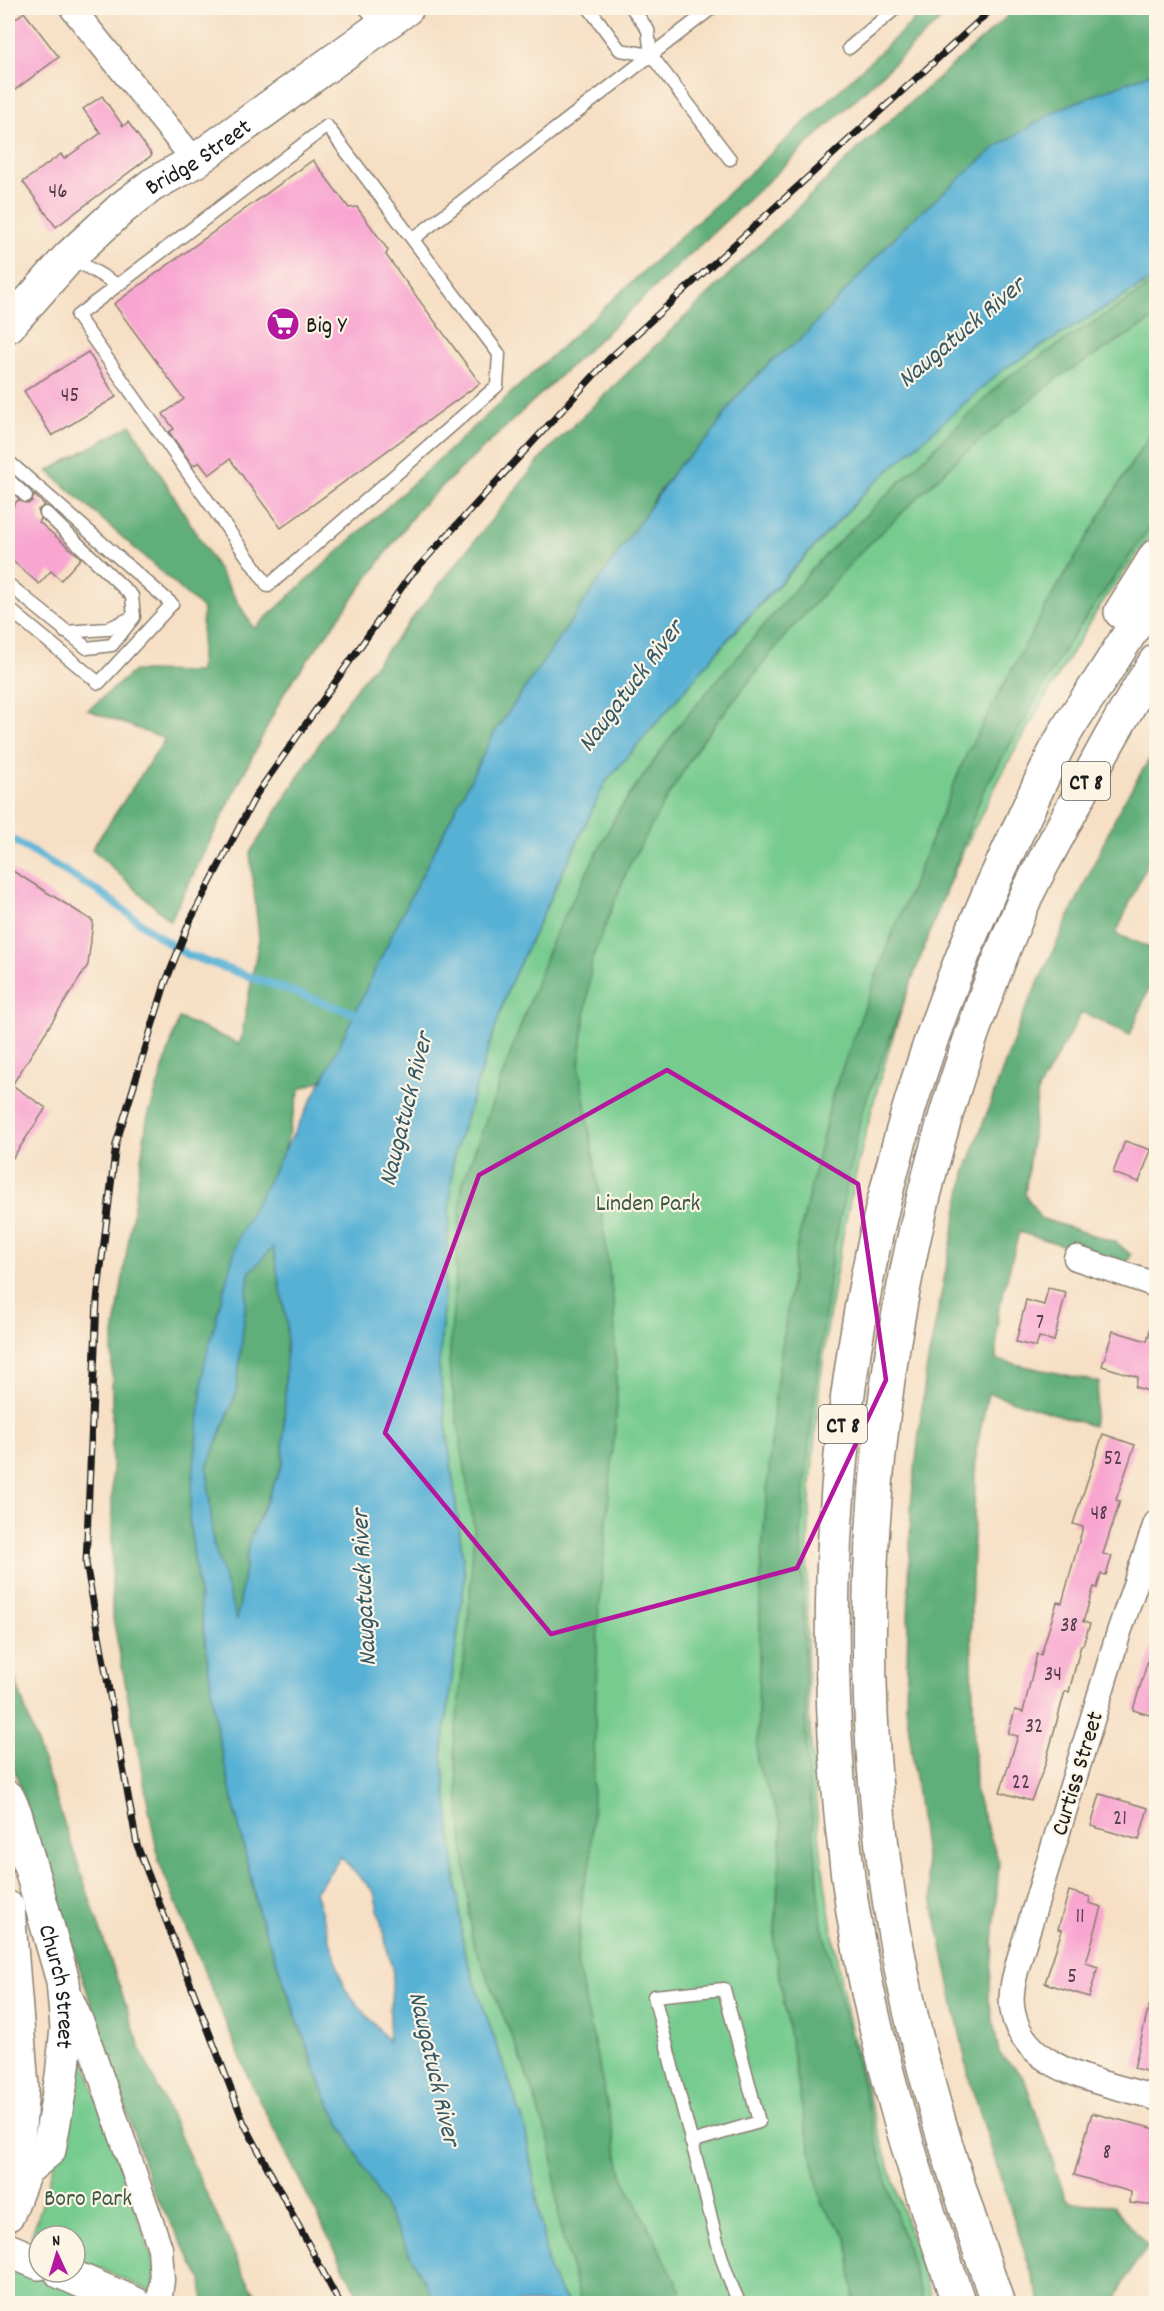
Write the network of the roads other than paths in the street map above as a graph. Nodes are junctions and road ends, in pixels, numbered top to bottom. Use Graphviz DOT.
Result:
graph roads {
  1 [pos="72,8"];
  2 [pos="407,8"];
  3 [pos="589,8"];
  4 [pos="632,8"];
  5 [pos="712,8"];
  6 [pos="896,8"];
  7 [pos="373,17"];
  8 [pos="849,48"];
  9 [pos="651,54"];
  10 [pos="730,159"];
  11 [pos="195,161"];
  12 [pos="413,239"];
  13 [pos="69,257"];
  14 [pos="118,285"];
  15 [pos="10,316"];
  16 [pos="8,461"];
  17 [pos="8,479"];
  18 [pos="26,496"];
  19 [pos="46,513"];
  20 [pos="1156,556"];
  21 [pos="8,584"];
  22 [pos="1156,594"];
  23 [pos="8,608"];
  24 [pos="1156,661"];
  25 [pos="1156,699"];
  26 [pos="1022,904"];
  27 [pos="974,922"];
  28 [pos="1076,1258"];
  29 [pos="1156,1286"];
  30 [pos="1156,1524"];
  31 [pos="8,1798"];
  32 [pos="8,1908"];
  33 [pos="63,1981"];
  34 [pos="1156,2098"];
  35 [pos="691,2142"];
  36 [pos="25,2170"];
  37 [pos="8,2214"];
  38 [pos="8,2250"];
  39 [pos="27,2258"];
  40 [pos="87,2283"];
  41 [pos="135,2304"];
  42 [pos="159,2304"];
  43 [pos="740,2304"];
  44 [pos="959,2304"];
  45 [pos="998,2304"];
  1 -- 11 [label="street"];
  2 -- 7 [label="main road, Bridge Street"];
  3 -- 9 [label="lane"];
  4 -- 9 [label="lane"];
  5 -- 9 [label="lane"];
  6 -- 8 [label="lane"];
  7 -- 11 [label="main road, Bridge Street"];
  9 -- 10 [label="lane"];
  9 -- 12 [label="lane"];
  11 -- 13 [label="main road, Bridge Street"];
  12 -- 14 [label="lane"];
  12 -- 14 [label="lane"];
  13 -- 14 [label="lane"];
  13 -- 15 [label="main road, Bridge Street"];
  16 -- 23 [label="lane"];
  17 -- 18 [label="lane"];
  19 -- 21 [label="lane"];
  20 -- 27 [label="main road"];
  22 -- 27 [label="main road, CT 8"];
  24 -- 26 [label="main road, CT 8"];
  25 -- 26 [label="main road"];
  26 -- 45 [label="main road, CT 8"];
  27 -- 44 [label="main road, CT 8"];
  28 -- 29 [label="street"];
  30 -- 34 [label="street, Curtiss Street"];
  31 -- 33 [label="main road, Church Street"];
  32 -- 36 [label="main road, Church Street"];
  33 -- 36 [label="main road, Church Street"];
  33 -- 42 [label="street"];
  35 -- 35 [label="lane"];
  35 -- 43 [label="lane"];
  36 -- 37 [label="main road, Church Street"];
  38 -- 39 [label="main road"];
  40 -- 41 [label="main road"];
}
